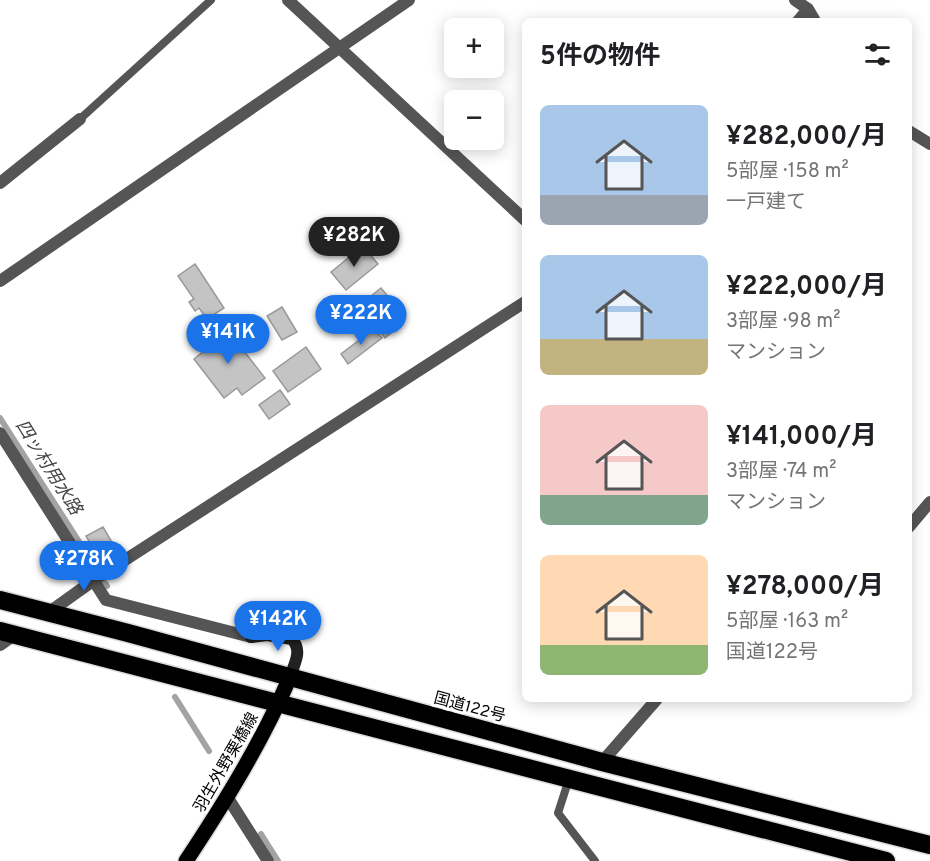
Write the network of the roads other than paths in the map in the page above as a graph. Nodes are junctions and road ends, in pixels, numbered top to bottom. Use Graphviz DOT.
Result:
graph roads {
  1 [pos="211,0"];
  2 [pos="288,0"];
  3 [pos="409,0"];
  4 [pos="795,0"];
  5 [pos="808,9"];
  6 [pos="800,18"];
  7 [pos="813,18"];
  8 [pos="339,49"];
  9 [pos="80,119"];
  10 [pos="912,133"];
  11 [pos="930,144"];
  12 [pos="0,183"];
  13 [pos="522,217"];
  14 [pos="0,281"];
  15 [pos="522,304"];
  16 [pos="0,433"];
  17 [pos="930,502"];
  18 [pos="912,523"];
  19 [pos="93,580"];
  20 [pos="0,600"];
  21 [pos="48,613"];
  22 [pos="5,637"];
  23 [pos="290,677"];
  24 [pos="654,702"];
  25 [pos="279,703"];
  26 [pos="602,762"];
  27 [pos="570,778"];
  28 [pos="228,798"];
  29 [pos="930,845"];
  30 [pos="186,861"];
  31 [pos="268,861"];
  32 [pos="595,861"];
  33 [pos="886,861"];
  1 -- 9 [label="lane"];
  2 -- 8 [label="street"];
  3 -- 8 [label="street"];
  4 -- 5 [label="street"];
  5 -- 6 [label="street"];
  5 -- 7 [label="street"];
  8 -- 13 [label="street"];
  8 -- 14 [label="street"];
  9 -- 12 [label="street"];
  10 -- 11 [label="street"];
  15 -- 19 [label="street"];
  16 -- 19 [label="street"];
  17 -- 18 [label="street"];
  19 -- 21 [label="street"];
  19 -- 23 [label="street"];
  20 -- 21 [label="highway, 国道122号"];
  21 -- 23 [label="highway, 国道122号"];
  22 -- 25 [label="highway"];
  23 -- 25 [label="main road, 羽生外野栗橋線"];
  23 -- 26 [label="highway, 国道122号"];
  24 -- 26 [label="street"];
  25 -- 27 [label="highway"];
  25 -- 28 [label="main road, 羽生外野栗橋線"];
  26 -- 29 [label="highway, 国道122号"];
  27 -- 32 [label="lane"];
  27 -- 33 [label="highway"];
  28 -- 30 [label="main road, 羽生外野栗橋線"];
  28 -- 31 [label="street"];
}
